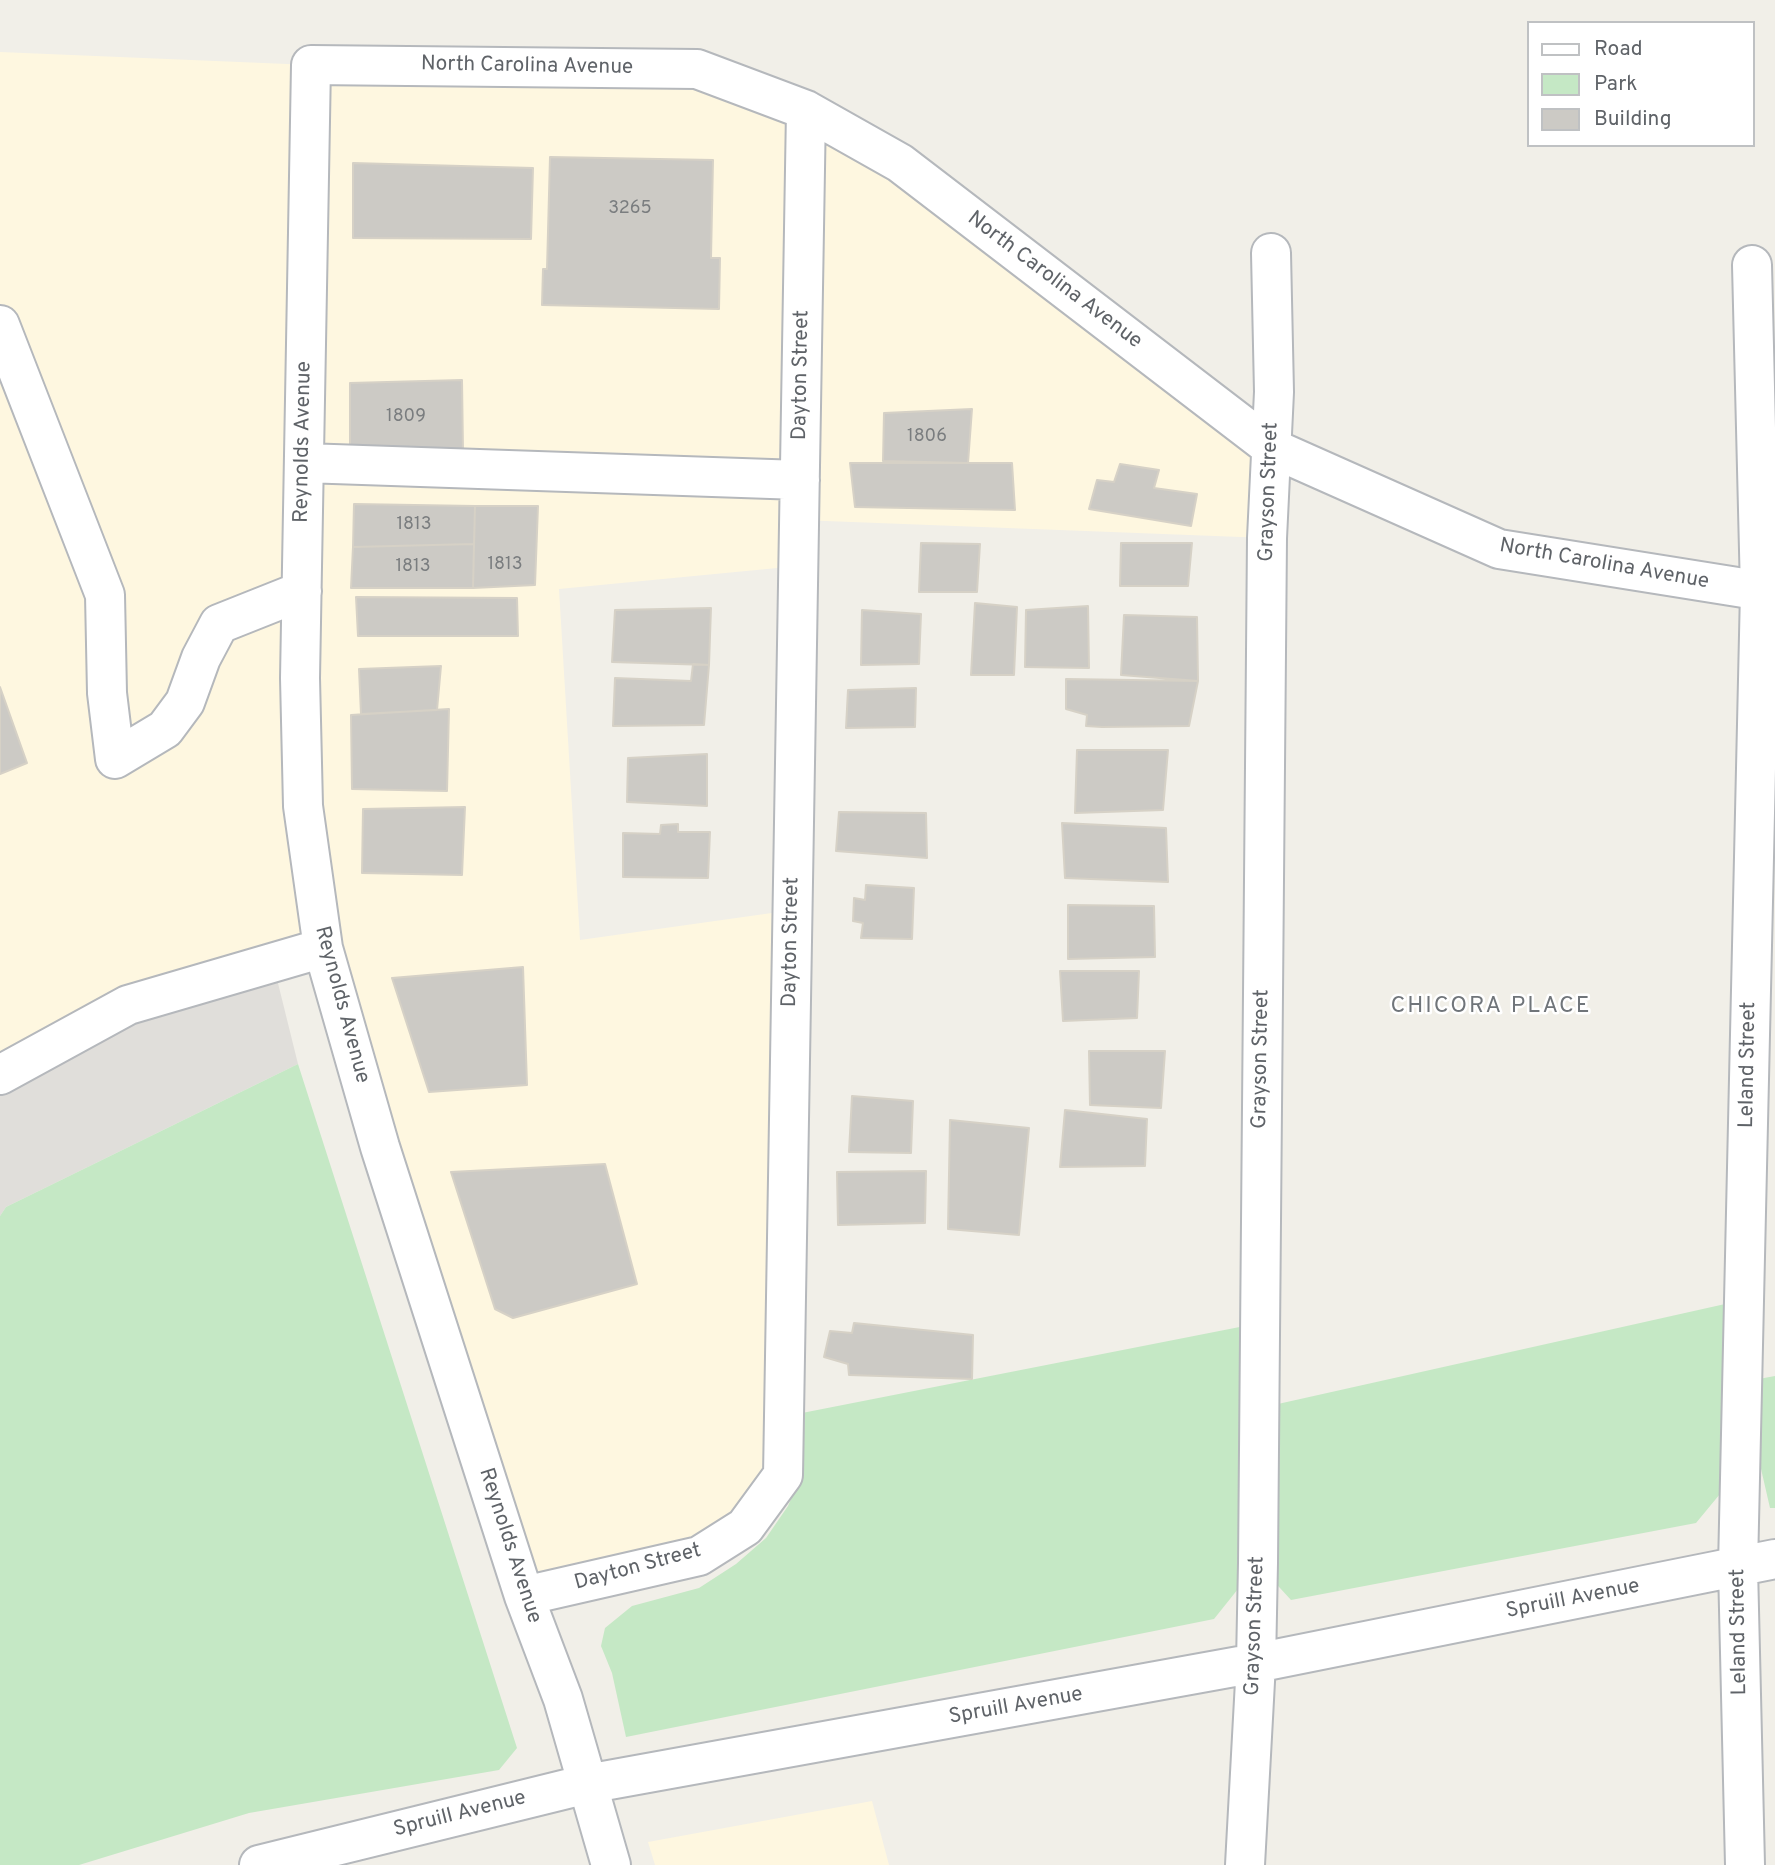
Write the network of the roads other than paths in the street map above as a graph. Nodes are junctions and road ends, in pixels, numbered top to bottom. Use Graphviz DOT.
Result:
graph roads {
  1 [pos="312,65"];
  2 [pos="806,110"];
  3 [pos="1271,253"];
  4 [pos="1752,265"];
  5 [pos="0,325"];
  6 [pos="1272,448"];
  7 [pos="304,463"];
  8 [pos="800,480"];
  9 [pos="302,591"];
  10 [pos="1768,592"];
  11 [pos="323,948"];
  12 [pos="0,1075"];
  13 [pos="1775,1559"];
  14 [pos="1738,1567"];
  15 [pos="524,1596"];
  16 [pos="1256,1663"];
  17 [pos="587,1784"];
  18 [pos="348,1854"];
  19 [pos="259,1865"];
  20 [pos="611,1865"];
  21 [pos="1245,1865"];
  22 [pos="1745,1865"];
  1 -- 2 [label="street, North Carolina Avenue"];
  1 -- 7 [label="street, Reynolds Avenue"];
  2 -- 6 [label="street, North Carolina Avenue"];
  2 -- 8 [label="street, Dayton Street"];
  3 -- 6 [label="street, Grayson Street"];
  4 -- 10 [label="street, Leland Street"];
  5 -- 9 [label="street"];
  6 -- 10 [label="street, North Carolina Avenue"];
  6 -- 16 [label="street, Grayson Street"];
  7 -- 8 [label="street"];
  7 -- 9 [label="street, Reynolds Avenue"];
  8 -- 15 [label="street, Dayton Street"];
  9 -- 11 [label="street, Reynolds Avenue"];
  10 -- 14 [label="street, Leland Street"];
  11 -- 12 [label="street"];
  11 -- 15 [label="street, Reynolds Avenue"];
  13 -- 14 [label="street, Spruill Avenue"];
  14 -- 16 [label="street, Spruill Avenue"];
  14 -- 22 [label="street, Leland Street"];
  15 -- 17 [label="street, Reynolds Avenue"];
  16 -- 17 [label="street, Spruill Avenue"];
  16 -- 21 [label="street, Grayson Street"];
  17 -- 18 [label="street, Spruill Avenue"];
  17 -- 20 [label="street, Reynolds Avenue"];
  18 -- 19 [label="street, Spruill Avenue"];
}
